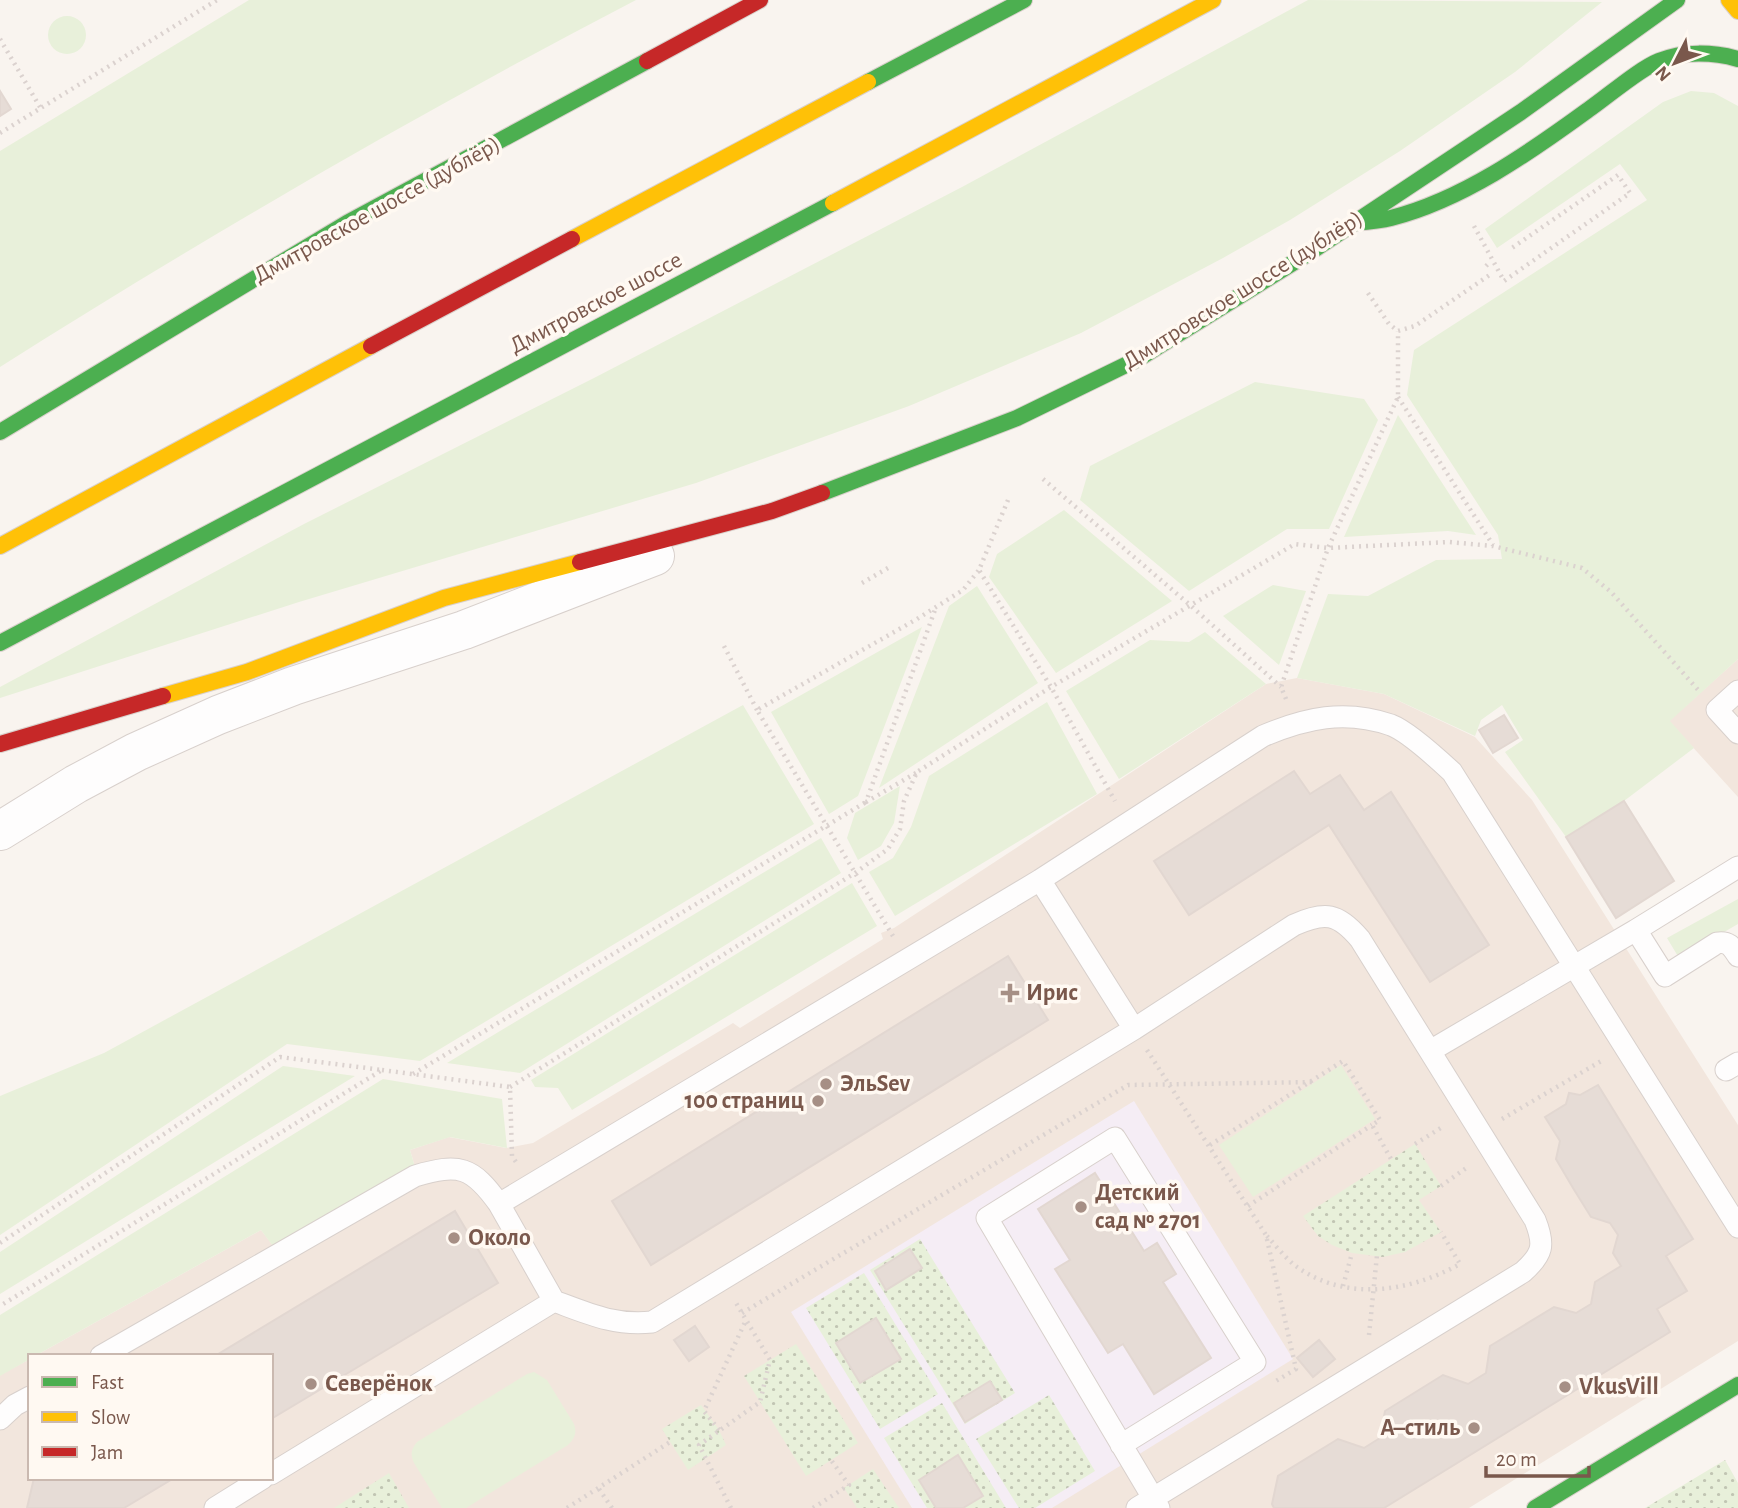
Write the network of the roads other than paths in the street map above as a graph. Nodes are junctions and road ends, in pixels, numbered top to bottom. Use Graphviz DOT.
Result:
graph roads {
  1 [pos="760,0"];
  2 [pos="1024,0"];
  3 [pos="1213,0"];
  4 [pos="1677,0"];
  5 [pos="1729,0"];
  6 [pos="1738,11"];
  7 [pos="1738,59"];
  8 [pos="1354,223"];
  9 [pos="0,432"];
  10 [pos="772,511"];
  11 [pos="0,546"];
  12 [pos="0,643"];
  13 [pos="1738,691"];
  14 [pos="1738,733"];
  15 [pos="0,744"];
  16 [pos="0,831"];
  17 [pos="1738,867"];
  18 [pos="1040,880"];
  19 [pos="1636,930"];
  20 [pos="1738,956"];
  21 [pos="1573,966"];
  22 [pos="1134,1029"];
  23 [pos="1430,1051"];
  24 [pos="499,1204"];
  25 [pos="1738,1227"];
  26 [pos="554,1301"];
  27 [pos="104,1354"];
  28 [pos="1738,1385"];
  29 [pos="28,1398"];
  30 [pos="0,1419"];
  31 [pos="1121,1445"];
  32 [pos="273,1473"];
  33 [pos="261,1480"];
  34 [pos="1150,1505"];
  35 [pos="215,1508"];
  36 [pos="1535,1508"];
  1 -- 9 [label="main road, Дмитровское шоссе (дублёр)"];
  2 -- 11 [label="main road"];
  3 -- 12 [label="main road, Дмитровское шоссе"];
  4 -- 8 [label="main road, Дмитровское шоссе (дублёр)"];
  5 -- 6 [label="main road"];
  7 -- 8 [label="main road"];
  8 -- 10 [label="main road, Дмитровское шоссе (дублёр)"];
  10 -- 15 [label="main road, Дмитровское шоссе (дублёр)"];
  10 -- 16 [label="street, Дмитровское шоссе (дублёр)"];
  13 -- 14 [label="lane"];
  17 -- 19 [label="lane"];
  18 -- 21 [label="lane"];
  18 -- 22 [label="lane"];
  18 -- 24 [label="lane"];
  19 -- 20 [label="lane"];
  19 -- 21 [label="lane"];
  21 -- 23 [label="lane"];
  21 -- 25 [label="lane"];
  22 -- 23 [label="lane"];
  22 -- 26 [label="lane"];
  23 -- 34 [label="lane"];
  24 -- 26 [label="lane"];
  24 -- 27 [label="lane"];
  26 -- 32 [label="lane"];
  28 -- 36 [label="main road"];
  29 -- 30 [label="lane"];
  31 -- 31 [label="lane"];
  31 -- 34 [label="lane"];
  33 -- 35 [label="lane"];
}
